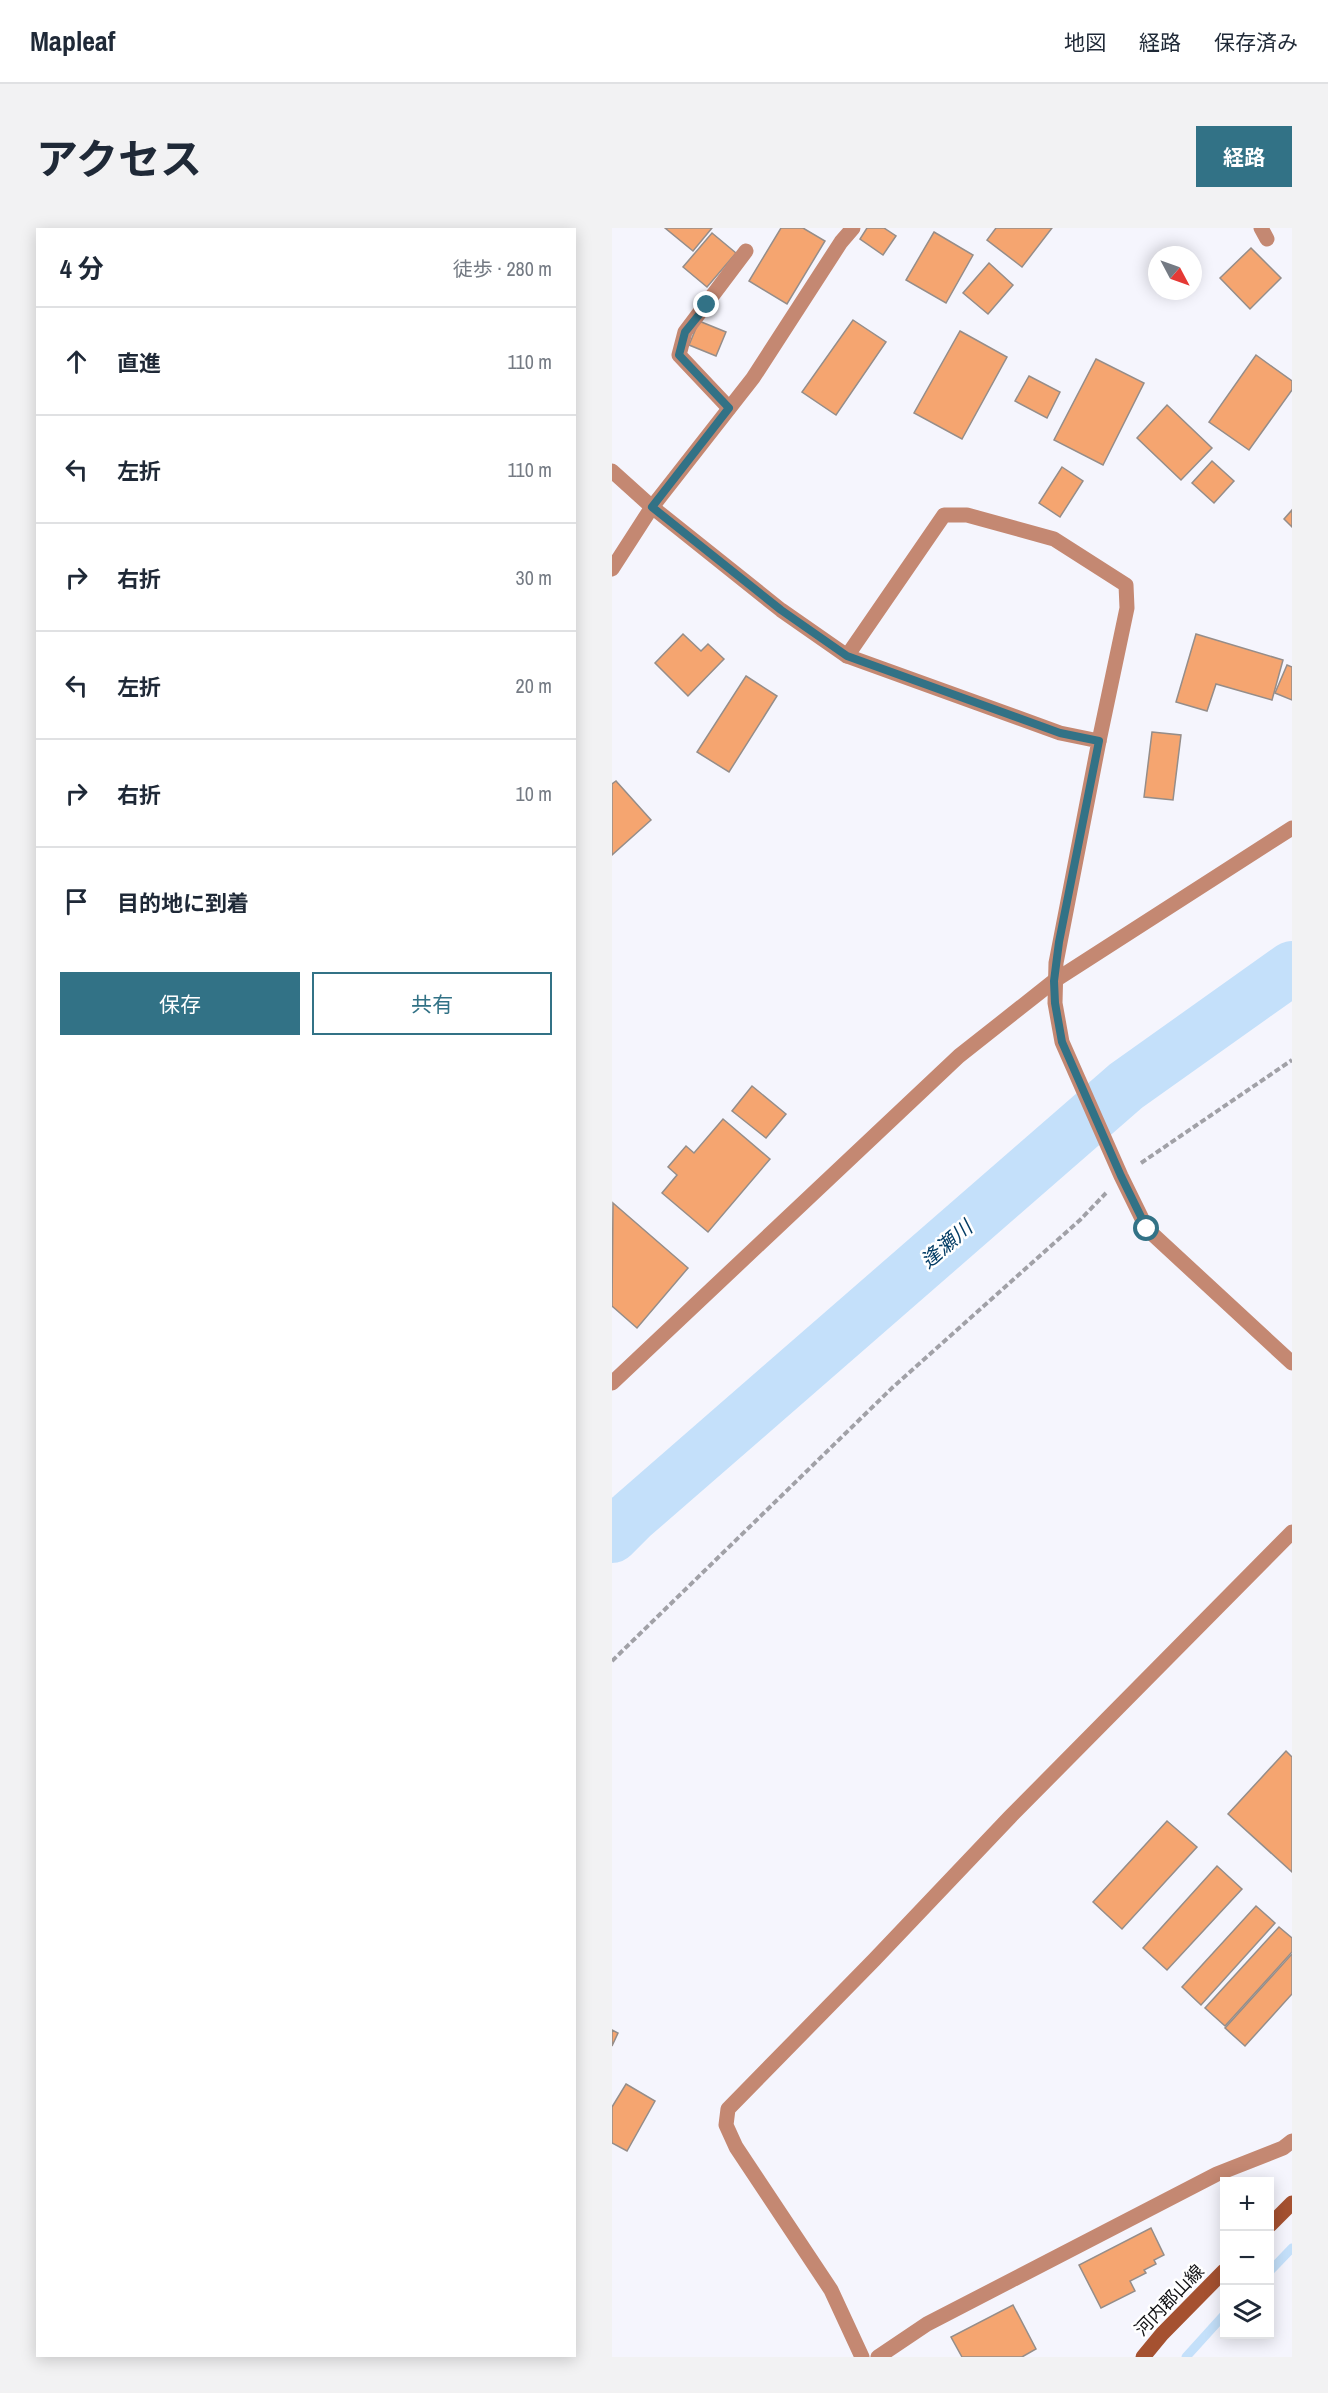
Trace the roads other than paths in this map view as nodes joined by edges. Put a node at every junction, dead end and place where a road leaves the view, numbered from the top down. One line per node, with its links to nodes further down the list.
1 (853, 228): 3 (street)
2 (746, 250): 3 (street)
3 (729, 408): 5 (street)
4 (612, 471): 5 (street)
5 (652, 507): 6 (street); 7 (street)
6 (612, 568)
7 (847, 656): 8 (street); 8 (street)
8 (1099, 741): 10 (street)
9 (1292, 828): 10 (street)
10 (1054, 981): 11 (street); 12 (street)
11 (1292, 1363)
12 (612, 1383)
13 (1292, 1532): 18 (street)
14 (1292, 2141): 19 (street)
15 (1292, 2203): 16 (main road)
16 (1274, 2220)
17 (1220, 2275): 20 (main road, 河内郡山線)
18 (862, 2357)
19 (878, 2357)
20 (1143, 2357)

